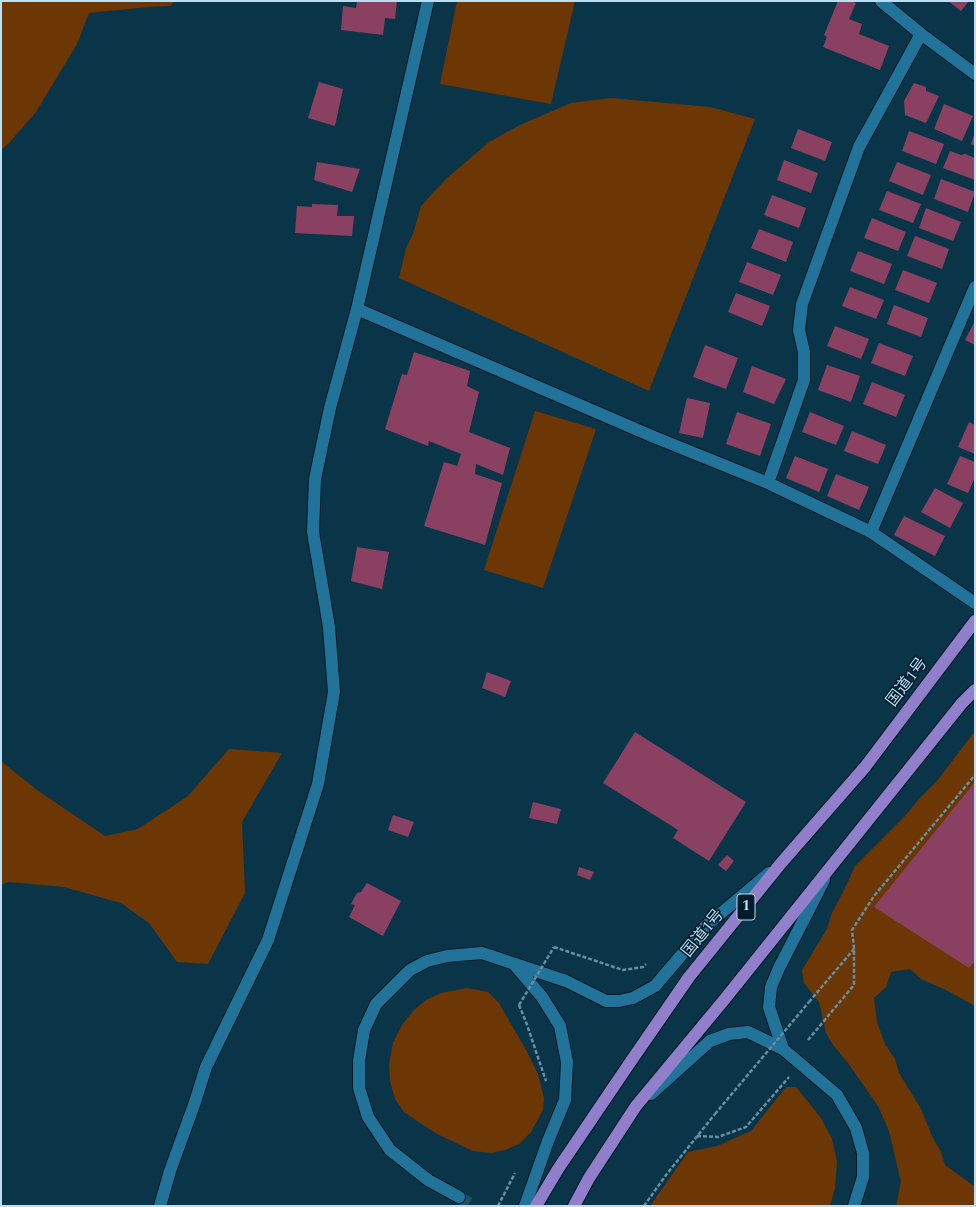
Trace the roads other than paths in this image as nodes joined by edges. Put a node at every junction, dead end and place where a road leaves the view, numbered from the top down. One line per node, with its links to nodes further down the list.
1 (428, 1): 6 (street)
2 (881, 1): 3 (street)
3 (921, 34): 4 (street); 7 (street)
4 (975, 74)
5 (975, 287): 8 (street)
6 (357, 309): 7 (street); 18 (street)
7 (768, 484): 8 (street)
8 (871, 532): 9 (street)
9 (975, 603)
10 (975, 621): 12 (highway, 国道1号 / 1)
11 (975, 690): 13 (highway)
12 (782, 862): 14 (street); 20 (highway, 国道1号 / 1)
13 (830, 868): 15 (street); 16 (highway)
14 (513, 964): 17 (street); 19 (street)
15 (783, 1049): 16 (street); 22 (street)
16 (636, 1106): 21 (highway)
17 (459, 1197)
18 (160, 1206)
19 (524, 1206)
20 (536, 1206)
21 (574, 1206)
22 (854, 1206)

